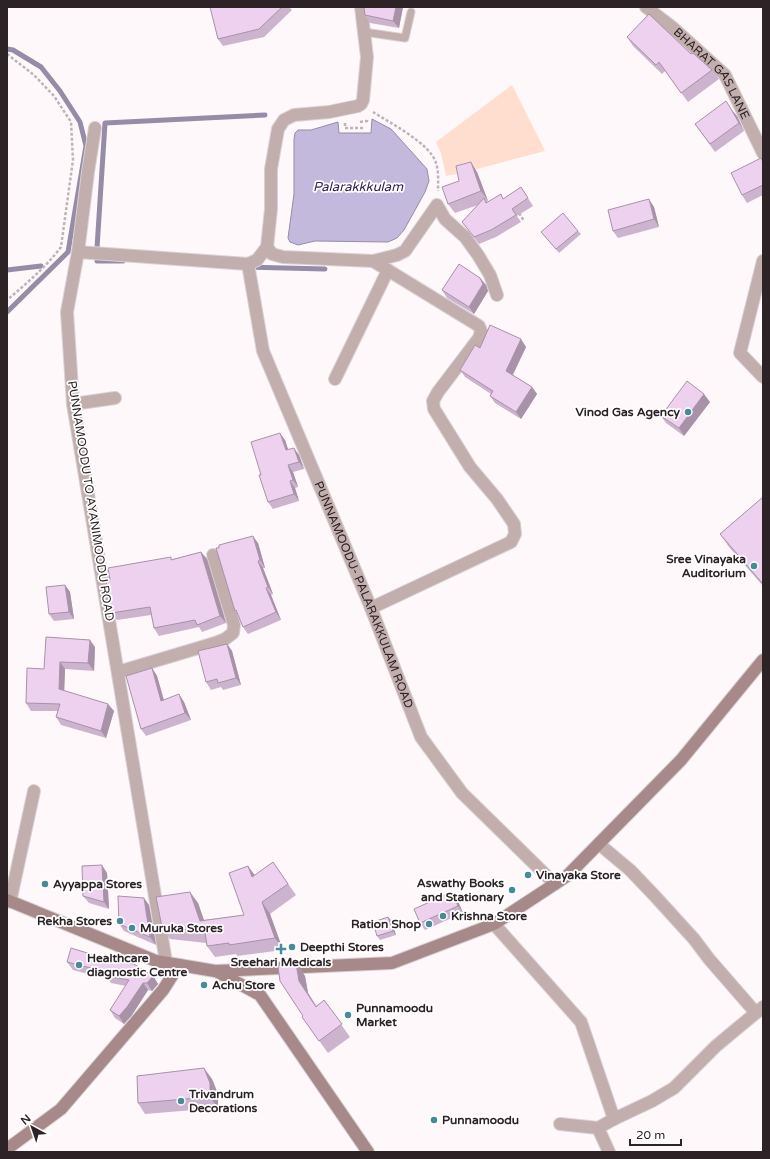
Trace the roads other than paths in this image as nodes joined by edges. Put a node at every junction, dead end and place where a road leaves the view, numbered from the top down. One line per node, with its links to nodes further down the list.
1 (361, 7): 4 (street)
2 (646, 7): 6 (street, BHARAT GAS LANE)
3 (411, 12): 4 (lane)
4 (364, 32): 9 (street)
5 (95, 128): 10 (street, PUNNAMOODU TO AYANIMOODU ROAD)
6 (763, 153)
7 (429, 217): 8 (street); 8 (street); 11 (street)
8 (445, 219): 15 (street)
9 (267, 247): 11 (street); 13 (street)
10 (78, 252): 13 (street); 19 (street, PUNNAMOODU TO AYANIMOODU ROAD)
11 (373, 261): 14 (street)
12 (763, 261): 16 (street)
13 (248, 265): 21 (street, PUNNAMOODU- PALARAKKULAM ROAD)
14 (388, 270): 17 (street); 21 (street)
15 (497, 295)
16 (763, 377)
17 (334, 379)
18 (115, 398): 19 (street)
19 (74, 404): 23 (street, PUNNAMOODU TO AYANIMOODU ROAD)
20 (213, 555): 23 (street)
21 (371, 608): 26 (street, PUNNAMOODU- PALARAKKULAM ROAD)
22 (763, 660): 25 (main road)
23 (118, 672): 29 (street, PUNNAMOODU TO AYANIMOODU ROAD)
24 (34, 790): 27 (street)
25 (598, 844): 26 (main road); 32 (street)
26 (555, 884): 28 (main road)
27 (9, 901): 29 (main road)
28 (494, 924): 31 (main road); 33 (street)
29 (166, 962): 30 (main road)
30 (179, 965): 31 (main road); 36 (main road)
31 (215, 971): 37 (main road)
32 (759, 1010): 33 (street)
33 (614, 1119): 35 (street)
34 (560, 1124): 35 (street)
35 (598, 1128): 38 (street)
36 (7, 1149)
37 (368, 1152)
38 (609, 1152)

